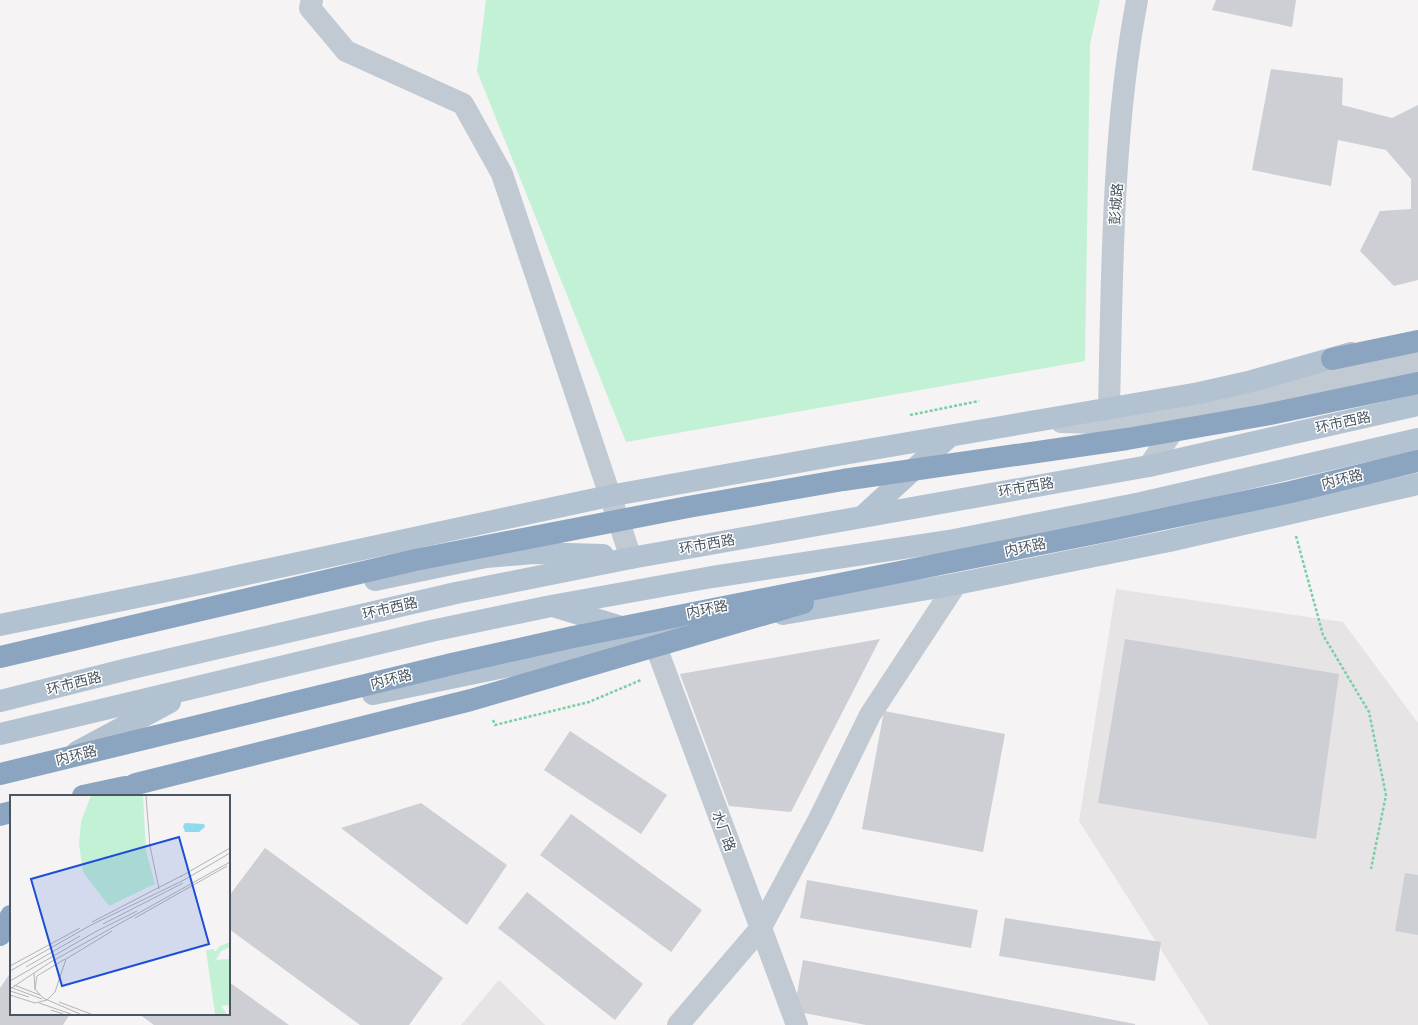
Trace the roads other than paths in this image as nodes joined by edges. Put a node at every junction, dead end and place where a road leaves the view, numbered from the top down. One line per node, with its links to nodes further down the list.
1 (312, 0): 18 (street)
2 (1137, 0): 10 (street, 彭城路)
3 (1418, 330): 5 (main road)
4 (1418, 341): 5 (highway)
5 (1332, 359): 8 (main road)
6 (1418, 362): 11 (street)
7 (1418, 383): 22 (highway)
8 (1199, 393): 10 (main road); 11 (street)
9 (1418, 405): 16 (main road, 环市西路)
10 (1109, 409): 12 (main road)
11 (1185, 413): 12 (street); 16 (street)
12 (1042, 421): 13 (main road)
13 (950, 436): 18 (main road); 19 (main road)
14 (1418, 439): 20 (main road)
15 (1418, 461): 23 (highway, 内环路)
16 (1149, 466): 19 (main road, 环市西路)
17 (1418, 484): 24 (main road)
18 (609, 496): 21 (street); 25 (main road)
19 (862, 517): 21 (main road, 环市西路)
20 (949, 541): 24 (main road); 26 (main road)
21 (631, 558): 27 (main road); 34 (main road, 环市西路)
22 (414, 560): 30 (highway); 31 (highway)
23 (927, 567): 37 (highway, 内环路); 39 (highway)
24 (956, 584): 29 (main road); 45 (street)
25 (196, 585): 27 (main road); 28 (main road)
26 (551, 606): 29 (main road); 33 (main road)
27 (200, 618): 32 (main road)
28 (0, 625)
29 (652, 636): 36 (main road); 45 (street, 水厂路)
30 (0, 649)
31 (0, 657)
32 (0, 668)
33 (198, 688): 35 (main road); 36 (main road)
34 (0, 701)
35 (0, 734)
36 (50, 769): 38 (main road)
37 (0, 774)
38 (0, 782)
39 (136, 784): 40 (highway); 41 (highway)
40 (87, 795)
41 (113, 795)
42 (10, 812): 43 (highway)
43 (0, 815)
44 (10, 918): 46 (highway)
45 (760, 929): 47 (street); 48 (street, 水厂路)
46 (0, 935)
47 (678, 1025)
48 (797, 1025)

